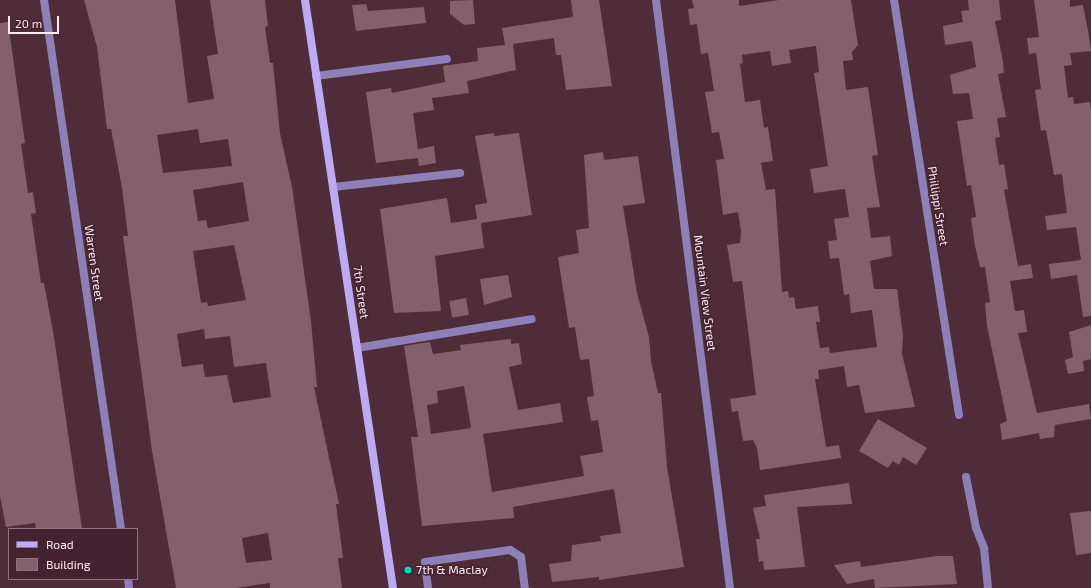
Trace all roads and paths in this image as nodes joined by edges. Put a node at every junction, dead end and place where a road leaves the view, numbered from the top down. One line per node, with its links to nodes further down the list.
1 (44, 0): 13 (street, Warren Street)
2 (305, 0): 6 (street, 7th Street)
3 (656, 0): 17 (street, Mountain View Street)
4 (894, 0): 11 (street, Phillippi Street)
5 (447, 60): 6 (street)
6 (316, 76): 8 (street, 7th Street)
7 (460, 173): 8 (street)
8 (333, 187): 10 (street, 7th Street)
9 (532, 319): 10 (street)
10 (357, 348): 14 (street, 7th Street)
11 (959, 415)
12 (966, 477): 18 (street)
13 (121, 528)
14 (393, 588)
15 (428, 588): 16 (street)
16 (525, 588)
17 (730, 588)
18 (988, 588)

